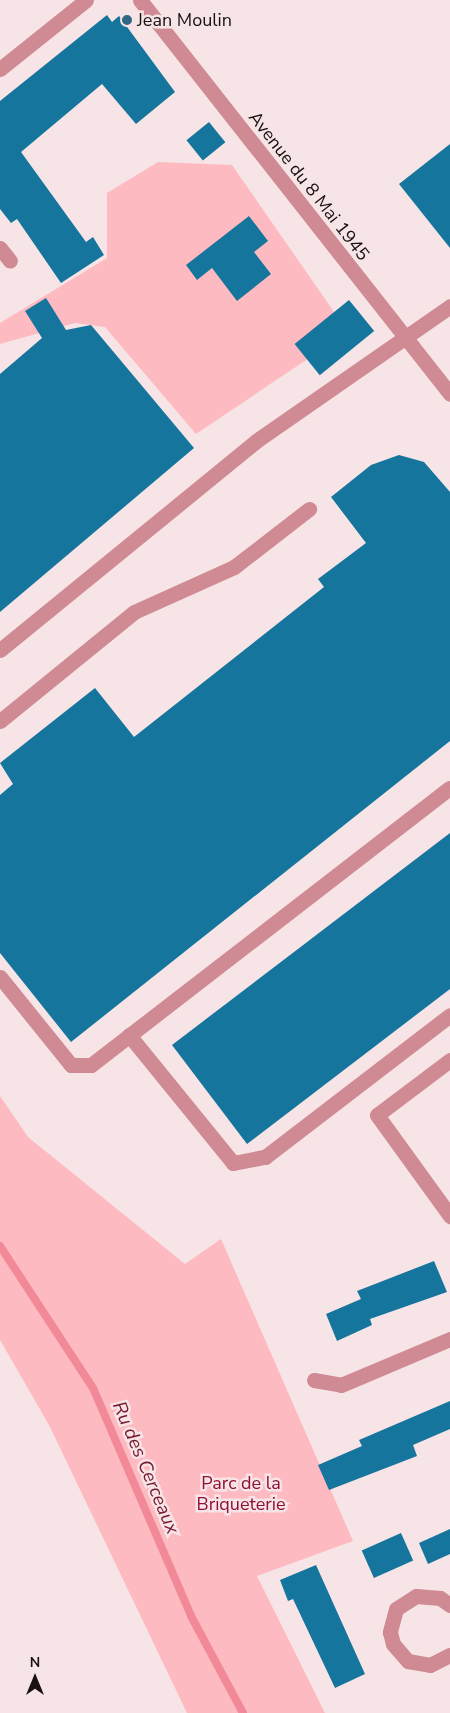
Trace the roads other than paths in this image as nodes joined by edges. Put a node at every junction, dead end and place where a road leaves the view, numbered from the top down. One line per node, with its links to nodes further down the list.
1 (86, 0): 3 (street)
2 (140, 0): 7 (street, Avenue du 8 Mai 1945)
3 (0, 69)
4 (0, 248): 5 (street)
5 (10, 261)
6 (450, 306): 7 (street)
7 (404, 337): 8 (street, Avenue du 8 Mai 1945); 10 (street)
8 (450, 394)
9 (309, 508): 11 (street)
10 (0, 650)
11 (0, 721)
12 (450, 788): 15 (street)
13 (0, 977): 15 (street)
14 (450, 1015): 15 (street)
15 (129, 1035)
16 (450, 1060): 17 (street)
17 (450, 1216)
18 (450, 1339): 19 (street)
19 (314, 1380)
20 (450, 1605): 21 (street)
21 (450, 1655)

